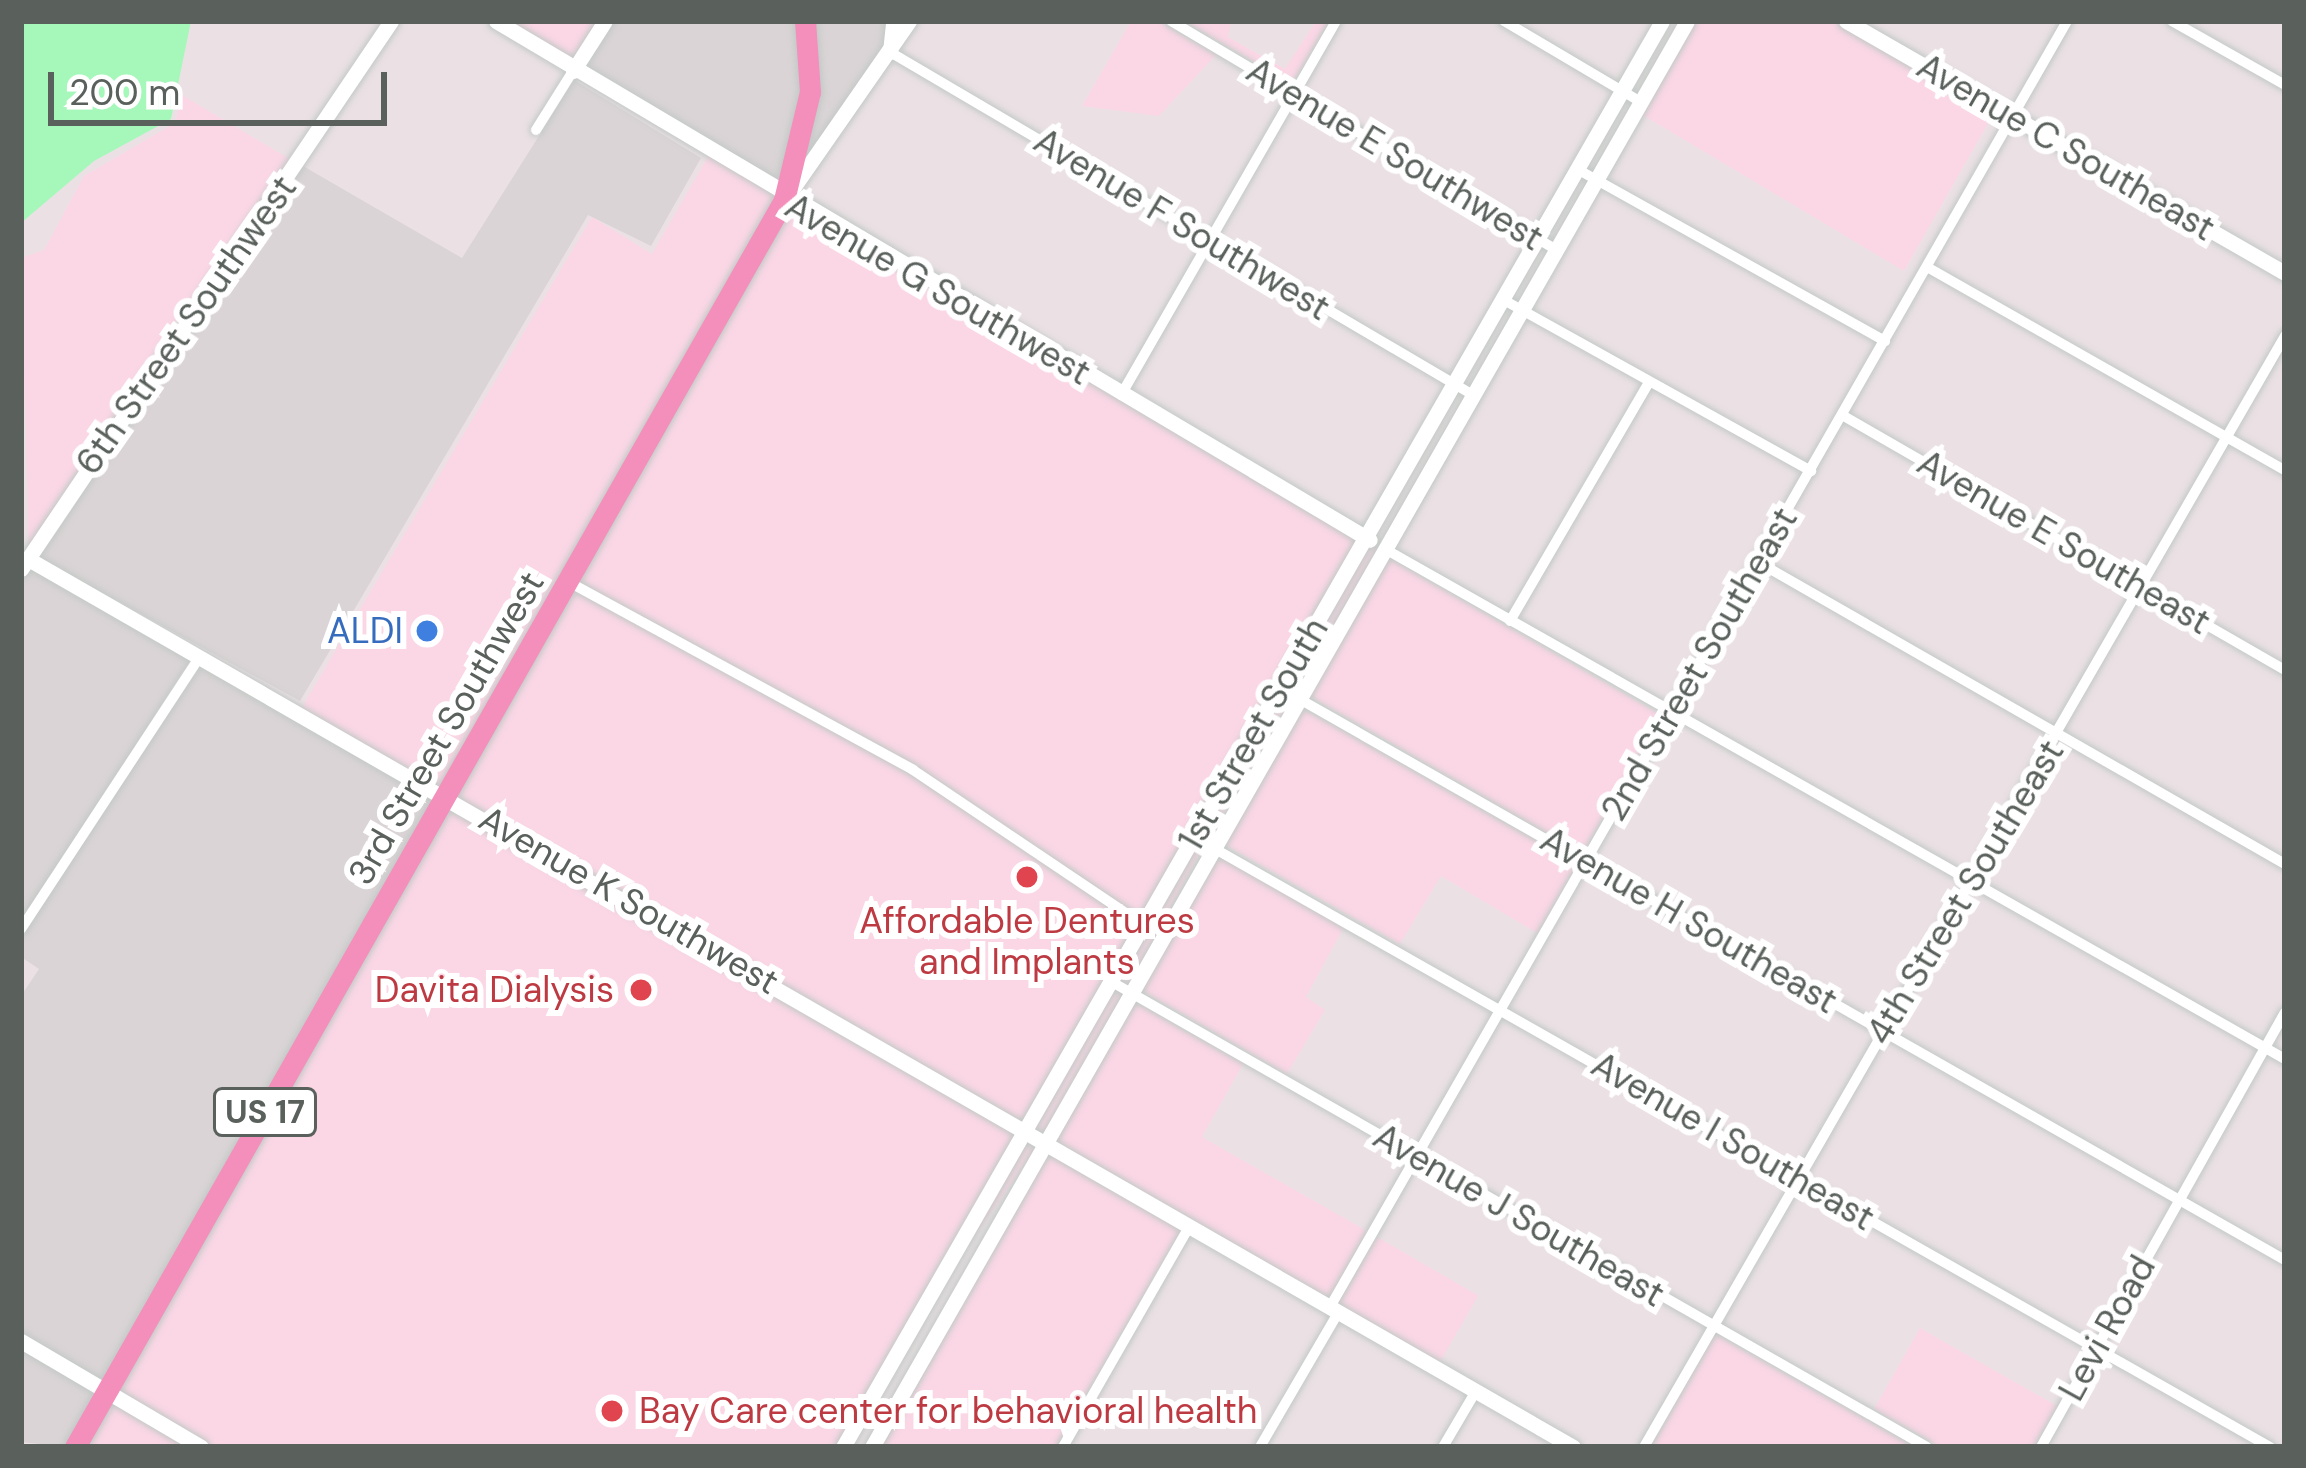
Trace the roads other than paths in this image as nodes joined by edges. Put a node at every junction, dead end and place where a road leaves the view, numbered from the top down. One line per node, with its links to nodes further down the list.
1 (391, 21): 45 (street, 6th Street Southwest)
2 (496, 21): 16 (street, Avenue G Southwest)
3 (605, 21): 16 (street)
4 (805, 21): 25 (highway, US 17)
5 (893, 21): 15 (street)
6 (909, 21): 15 (street, 3rd Street Southwest)
7 (1171, 21): 19 (street, Avenue E Southwest)
8 (1336, 21): 19 (street)
9 (1504, 21): 18 (street)
10 (1662, 21): 18 (street, 1st Street South)
11 (1687, 21): 20 (street, 1st Street South)
12 (1846, 21): 21 (street, Avenue C Southeast)
13 (2067, 21): 21 (street, 2nd Street Southeast)
14 (2172, 21): 17 (street)
15 (890, 52): 25 (street, 3rd Street Southwest); 27 (street, Avenue F Southwest)
16 (573, 71): 22 (street); 25 (street, Avenue G Southwest)
17 (2285, 85)
18 (1621, 90): 20 (street); 23 (street, 1st Street South)
19 (1294, 93): 26 (street, Avenue E Southwest); 27 (street)
20 (1641, 102): 24 (street, 1st Street South)
21 (2013, 116): 29 (street, 2nd Street Southeast); 30 (street, Avenue C Southeast)
22 (536, 130)
23 (1577, 169): 24 (street); 26 (street, 1st Street South)
24 (1597, 180): 28 (street, 1st Street South); 34 (street)
25 (784, 200): 37 (street, Avenue G Southwest); 47 (highway, 3rd Street Southwest / US 17)
26 (1537, 239): 28 (street, Avenue E Southwest); 31 (street, 1st Street South)
27 (1210, 240): 36 (street, Avenue F Southwest); 37 (street)
28 (1556, 250): 32 (street, 1st Street South)
29 (1927, 267): 34 (street, 2nd Street Southeast); 40 (street)
30 (2285, 273)
31 (1502, 299): 32 (street); 36 (street, 1st Street South)
32 (1522, 310): 35 (street); 38 (street, 1st Street South)
33 (2285, 336): 40 (street, 4th Street Southeast)
34 (1885, 341): 39 (street, 2nd Street Southeast)
35 (1648, 384): 42 (street); 49 (street)
36 (1453, 385): 38 (street, Avenue F Southwest); 43 (street, 1st Street South)
37 (1121, 395): 43 (street, Avenue G Southwest)
38 (1473, 395): 44 (street, 1st Street South)
39 (1842, 415): 42 (street, 2nd Street Southeast); 48 (street, Avenue E Southeast)
40 (2228, 437): 41 (street); 48 (street, 4th Street Southeast)
41 (2285, 470)
42 (1811, 471): 46 (street, 2nd Street Southeast)
43 (1366, 537): 44 (street, Avenue G Southwest); 52 (street, 1st Street South)
44 (1385, 549): 49 (street); 53 (street, 1st Street South)
45 (24, 561): 50 (street, Avenue K Southwest)
46 (1758, 562): 54 (street, 2nd Street Southeast); 55 (street)
47 (567, 581): 56 (highway, 3rd Street Southwest / US 17); 62 (street)
48 (2143, 587): 51 (street, Avenue E Southeast); 55 (street, 4th Street Southeast)
49 (1510, 621): 54 (street)
50 (200, 656): 56 (street, Avenue K Southwest); 63 (street)
51 (2285, 670)
52 (1280, 688): 53 (street, Avenue H Southeast); 57 (street, 1st Street South)
53 (1300, 699): 58 (street, 1st Street South); 59 (street, Avenue H Southeast)
54 (1671, 711): 59 (street, 2nd Street Southeast); 61 (street)
55 (2058, 734): 60 (street); 61 (street, 4th Street Southeast)
56 (446, 795): 71 (street, Avenue K Southwest); 83 (highway, 3rd Street Southwest / US 17)
57 (1194, 837): 58 (street, Avenue I Southeast); 62 (street, 1st Street South)
58 (1214, 846): 65 (street, 1st Street South); 66 (street, Avenue I Southeast)
59 (1585, 861): 66 (street, 2nd Street Southeast); 68 (street, Avenue H Southeast)
60 (2285, 864)
61 (1967, 881): 68 (street, 4th Street Southeast); 69 (street)
62 (1144, 925): 64 (street, 1st Street South)
63 (21, 929)
64 (1112, 982): 65 (street, Avenue J Southeast); 71 (street, 1st Street South)
65 (1131, 992): 72 (street, 1st Street South); 73 (street, Avenue J Southeast)
66 (1501, 1008): 73 (street, 2nd Street Southeast); 74 (street, Avenue I Southeast)
67 (2285, 1013): 69 (street, Levi Road)
68 (1882, 1031): 74 (street, 4th Street Southeast); 75 (street, Avenue H Southeast)
69 (2265, 1048): 70 (street); 75 (street, Levi Road)
70 (2285, 1059)
71 (1027, 1129): 72 (street, Avenue K Southwest); 86 (street, 1st Street South)
72 (1046, 1144): 76 (street, Avenue K Southwest); 87 (street, 1st Street South)
73 (1416, 1156): 78 (street, 2nd Street Southeast); 79 (street, Avenue J Southeast)
74 (1798, 1178): 79 (street, 4th Street Southeast); 81 (street, Avenue I Southeast)
75 (2177, 1205): 77 (street, Avenue H Southeast); 81 (street, Levi Road)
76 (1189, 1227): 78 (street, Avenue K Southwest); 88 (street)
77 (2285, 1260)
78 (1335, 1309): 82 (street, Avenue K Southwest); 89 (street, 2nd Street Southeast)
79 (1713, 1326): 92 (street, 4th Street Southeast); 93 (street, Avenue J Southeast)
80 (21, 1341): 83 (street)
81 (2097, 1346): 94 (street, Levi Road); 95 (street, Avenue I Southeast)
82 (1476, 1391): 90 (street); 91 (street, Avenue K Southwest)
83 (106, 1392): 84 (highway, 3rd Street Southwest / US 17); 85 (street)
84 (75, 1447)
85 (201, 1447)
86 (843, 1447)
87 (872, 1447)
88 (1063, 1447)
89 (1260, 1447)
90 (1443, 1447)
91 (1573, 1447)
92 (1644, 1447)
93 (1927, 1447)
94 (2041, 1447)
95 (2270, 1447)

